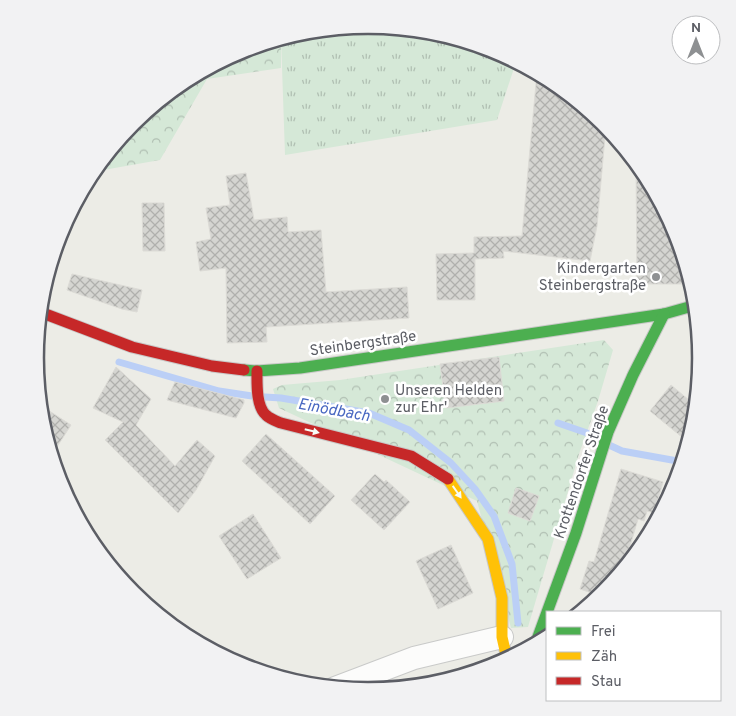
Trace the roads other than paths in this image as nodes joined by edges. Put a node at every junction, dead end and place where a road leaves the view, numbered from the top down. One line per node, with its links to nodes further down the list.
1 (688, 307): 2 (street, Steinbergstraße)
2 (664, 314): 4 (street, Steinbergstraße); 5 (street, Krottendorfer Straße)
3 (47, 315): 4 (street, Steinbergstraße)
4 (257, 371): 6 (street, one-way to 6)
5 (549, 611)
6 (502, 637): 7 (street); 8 (street)
7 (505, 652)
8 (351, 682)

